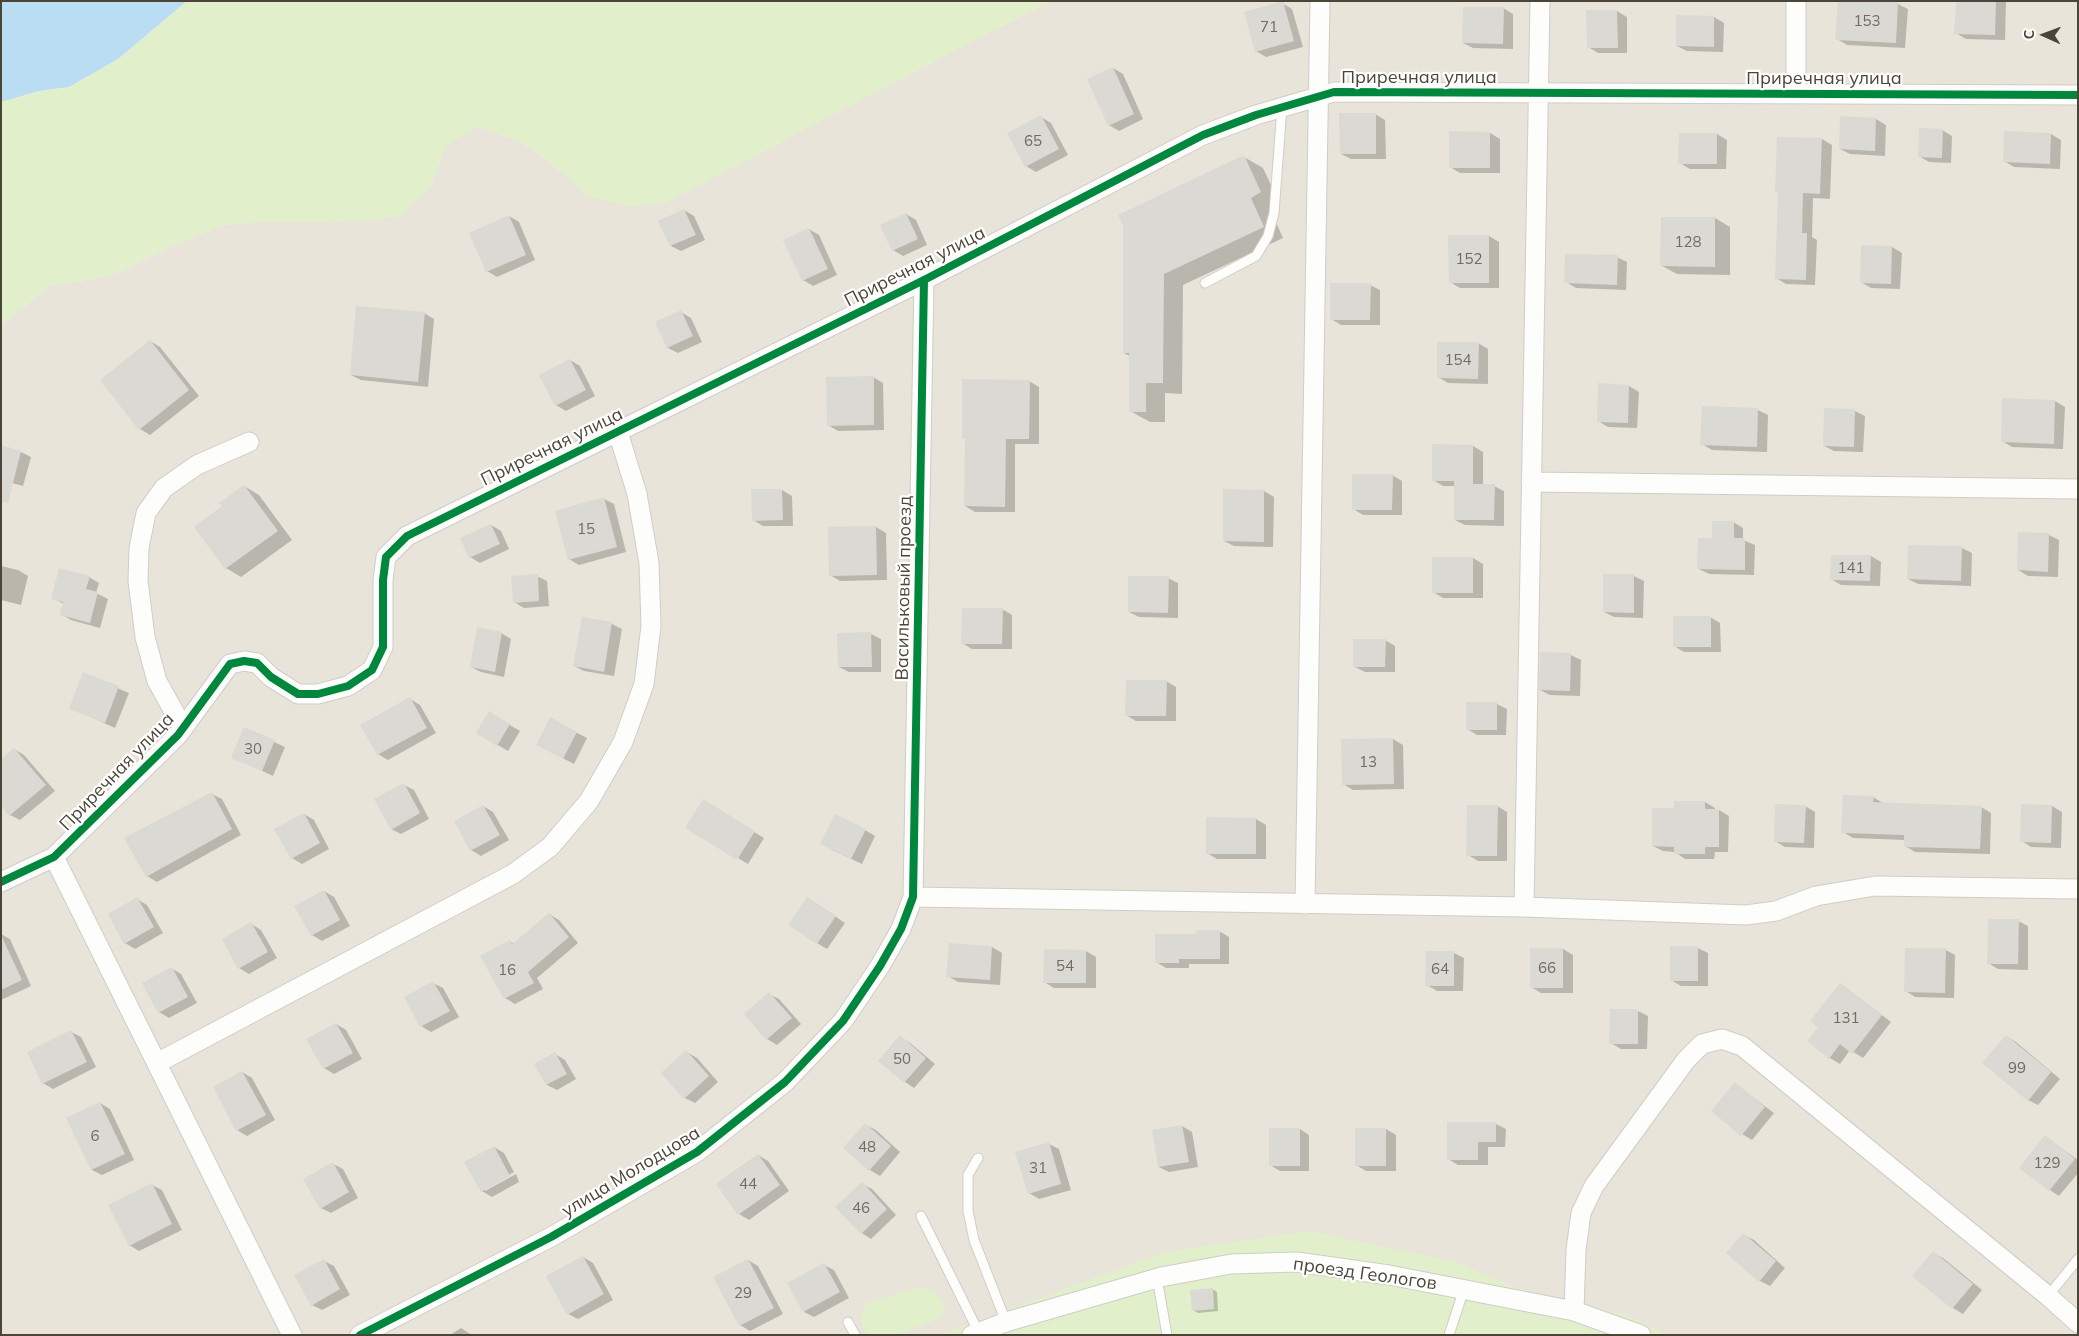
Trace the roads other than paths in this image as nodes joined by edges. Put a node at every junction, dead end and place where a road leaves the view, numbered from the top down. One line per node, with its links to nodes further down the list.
1 (1320, 1): 7 (street)
2 (1540, 1): 4 (street)
3 (1796, 1): 5 (street)
4 (1538, 93): 5 (street, Приречная улица); 7 (street, Приречная улица); 13 (street)
5 (1796, 94): 6 (street, Приречная улица)
6 (2078, 95)
7 (1319, 97): 8 (street, Приречная улица); 20 (street)
8 (1282, 107): 9 (street, Приречная улица); 10 (lane)
9 (924, 280): 11 (street, Приречная улица); 19 (street, Васильковый проезд)
10 (1205, 283)
11 (618, 432): 15 (street, Приречная улица); 22 (street)
12 (249, 442): 15 (street, Приречная улица)
13 (1531, 482): 14 (street); 21 (street)
14 (2078, 489)
15 (183, 728): 16 (street, Приречная улица)
16 (54, 857): 17 (street, Приречная улица); 22 (street)
17 (1, 882)
18 (2078, 890): 21 (street)
19 (913, 897): 20 (street); 35 (street, улица Молодцова)
20 (1305, 904): 21 (street)
21 (1524, 907)
22 (157, 1063): 34 (street)
23 (978, 1158): 31 (lane)
24 (921, 1216): 33 (lane)
25 (2078, 1259): 28 (lane)
26 (1157, 1278): 27 (street, проезд Геологов); 31 (street, проезд Геологов); 37 (lane)
27 (1464, 1289): 29 (street, проезд Геологов); 38 (lane)
28 (2048, 1296): 29 (street); 32 (street)
29 (1574, 1311): 39 (street, проезд Геологов)
30 (848, 1322): 36 (lane)
31 (1006, 1322): 33 (street, проезд Геологов)
32 (2078, 1323)
33 (977, 1334)
34 (292, 1335)
35 (360, 1335)
36 (855, 1335)
37 (1167, 1335)
38 (1448, 1335)
39 (1641, 1335)

